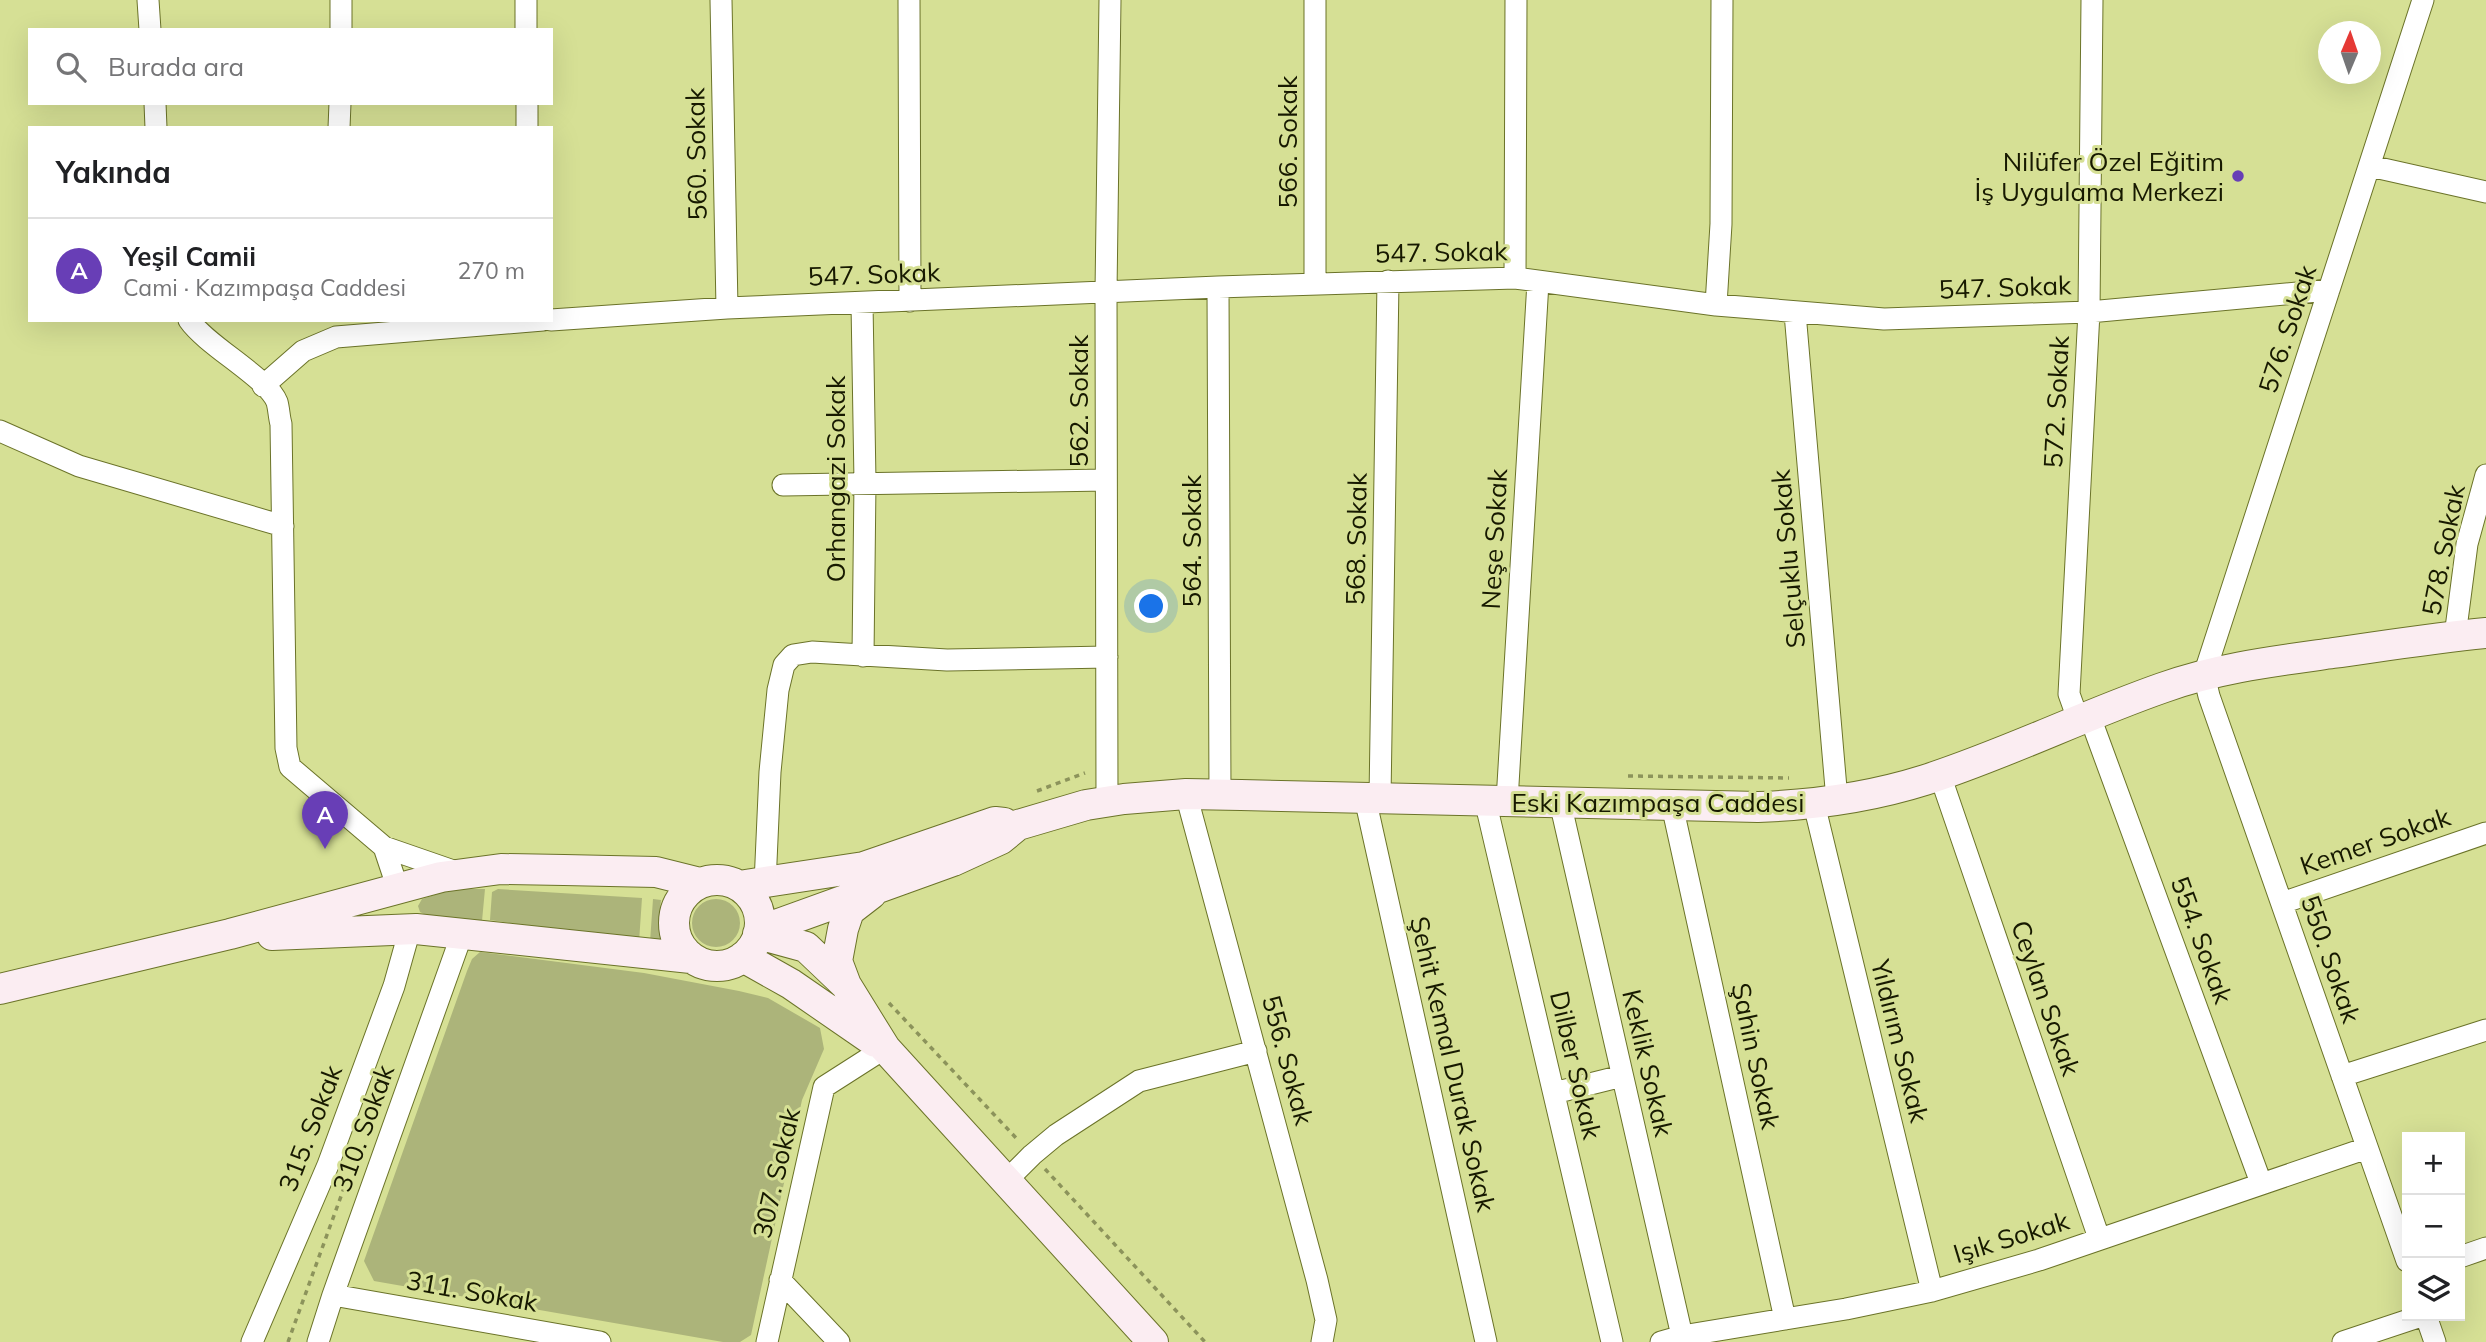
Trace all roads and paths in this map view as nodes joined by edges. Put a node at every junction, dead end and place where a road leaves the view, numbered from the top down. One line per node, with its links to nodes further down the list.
1 (148, 0): 12 (street)
2 (341, 0): 13 (street)
3 (526, 0): 14 (street)
4 (722, 0): 33 (street, 560. Sokak)
5 (909, 0): 30 (street)
6 (1111, 0): 29 (street, 562. Sokak)
7 (1315, 0): 26 (street, 566. Sokak)
8 (1516, 0): 23 (street)
9 (1722, 0): 32 (street)
10 (2092, 0): 34 (street, 572. Sokak)
11 (2423, 0): 21 (street, 576. Sokak)
12 (150, 28)
13 (341, 28)
14 (526, 28)
15 (155, 105): 18 (street)
16 (340, 105): 19 (street)
17 (527, 105): 20 (street)
18 (156, 126)
19 (339, 126)
20 (527, 126)
21 (2370, 166): 22 (street); 28 (street, 576. Sokak)
22 (2486, 191)
23 (1515, 278): 24 (street, 547. Sokak); 25 (street, 547. Sokak)
24 (1388, 281): 26 (street, 547. Sokak); 60 (street, 568. Sokak)
25 (1538, 282): 32 (street, 547. Sokak); 61 (street, Neşe Sokak)
26 (1315, 284): 27 (street, 547. Sokak)
27 (1217, 287): 29 (street, 547. Sokak); 59 (street, 564. Sokak)
28 (2329, 290): 34 (street, 547. Sokak); 51 (street, 576. Sokak)
29 (1106, 292): 30 (street, 547. Sokak); 43 (street, 562. Sokak)
30 (910, 301): 31 (street, 547. Sokak)
31 (862, 303): 33 (street, 547. Sokak); 44 (street, Orhangazi Sokak)
32 (1716, 305): 35 (street, 547. Sokak)
33 (727, 308): 36 (street, 547. Sokak)
34 (2089, 312): 35 (street, 547. Sokak); 52 (street, 572. Sokak)
35 (1795, 313): 64 (street, Selçuklu Sokak)
36 (553, 320)
37 (191, 322): 40 (street)
38 (508, 322): 39 (street)
39 (336, 329): 40 (street)
40 (263, 386): 46 (street)
41 (0, 431): 46 (street)
42 (2486, 475): 48 (street, 578. Sokak)
43 (1106, 480): 44 (street); 50 (street, 562. Sokak)
44 (865, 482): 45 (street); 49 (street, Orhangazi Sokak)
45 (783, 485)
46 (283, 526): 68 (street)
47 (2486, 634): 48 (main road, Eski Kazımpaşa Caddesi)
48 (2455, 636): 51 (main road, Eski Kazımpaşa Caddesi)
49 (863, 656): 50 (street); 71 (street)
50 (1107, 657): 53 (street, 562. Sokak)
51 (2204, 675): 52 (main road, Eski Kazımpaşa Caddesi); 74 (street, 550. Sokak)
52 (2085, 719): 54 (main road, Eski Kazımpaşa Caddesi); 90 (street, 554. Sokak)
53 (1107, 772): 57 (path); 62 (street, 562. Sokak)
54 (1940, 775): 64 (main road, Eski Kazımpaşa Caddesi); 91 (street, Ceylan Sokak)
55 (1618, 776): 56 (path)
56 (1797, 778)
57 (1034, 792)
58 (1186, 794): 59 (main road, Eski Kazımpaşa Caddesi); 62 (main road, Eski Kazımpaşa Caddesi); 84 (street, 556. Sokak)
59 (1220, 795): 60 (main road, Eski Kazımpaşa Caddesi)
60 (1373, 798): 61 (main road, Eski Kazımpaşa Caddesi); 109 (street, Şehit Kemal Durak Sokak)
61 (1496, 801): 63 (main road, Eski Kazımpaşa Caddesi); 87 (street, Dilber Sokak)
62 (1107, 802): 66 (main road, Eski Kazımpaşa Caddesi)
63 (1560, 802): 65 (main road, Eski Kazımpaşa Caddesi); 85 (street, Keklik Sokak)
64 (1826, 802): 65 (main road, Eski Kazımpaşa Caddesi); 96 (street, Yıldırım Sokak)
65 (1672, 805): 98 (street, Şahin Sokak)
66 (1018, 825): 71 (main road, Eski Kazımpaşa Caddesi); 72 (main road, Eski Kazımpaşa Caddesi)
67 (2486, 833): 74 (street, Kemer Sokak)
68 (384, 847): 69 (street); 73 (street)
69 (464, 874): 70 (main road, Eski Kazımpaşa Caddesi); 73 (main road, Eski Kazımpaşa Caddesi)
70 (700, 883): 71 (main road, Eski Kazımpaşa Caddesi); 79 (main road)
71 (765, 883): 78 (main road)
72 (879, 887): 78 (main road, Eski Kazımpaşa Caddesi); 80 (main road)
73 (398, 889): 75 (main road); 76 (main road, Eski Kazımpaşa Caddesi)
74 (2282, 903): 86 (street, 550. Sokak)
75 (410, 929): 76 (main road, Eski Kazımpaşa Caddesi); 77 (main road, Eski Kazımpaşa Caddesi); 102 (street, 315. Sokak)
76 (230, 934): 81 (main road)
77 (462, 934): 79 (main road, Eski Kazımpaşa Caddesi); 97 (street, 310. Sokak)
78 (753, 941): 79 (main road, Eski Kazımpaşa Caddesi); 80 (main road); 83 (main road)
79 (691, 958)
80 (846, 985): 83 (main road)
81 (0, 989)
82 (2486, 1030): 86 (street)
83 (885, 1048): 89 (main road); 95 (street, 307. Sokak)
84 (1256, 1051): 89 (street); 108 (street, 556. Sokak)
85 (1622, 1076): 87 (street); 101 (street, Keklik Sokak)
86 (2342, 1076): 88 (street, 550. Sokak)
87 (1554, 1093): 110 (street, Dilber Sokak)
88 (2367, 1148): 90 (street, Işık Sokak); 94 (street, 550. Sokak)
89 (1007, 1180): 107 (main road)
90 (2261, 1183): 91 (street, Işık Sokak)
91 (2099, 1238): 96 (street, Işık Sokak)
92 (2486, 1248): 93 (street)
93 (2465, 1254)
94 (2406, 1258)
95 (780, 1280): 105 (street, 307. Sokak); 106 (street)
96 (1931, 1291): 98 (street, Işık Sokak)
97 (333, 1295): 103 (street, 310. Sokak); 104 (street, 311. Sokak)
98 (1785, 1319): 101 (street, Işık Sokak)
99 (2408, 1321): 111 (street)
100 (2426, 1321): 112 (street)
101 (1671, 1339)
102 (252, 1342)
103 (318, 1342)
104 (600, 1342)
105 (767, 1342)
106 (839, 1342)
107 (1153, 1342)
108 (1322, 1342)
109 (1486, 1342)
110 (1612, 1342)
111 (2343, 1342)
112 (2435, 1342)

